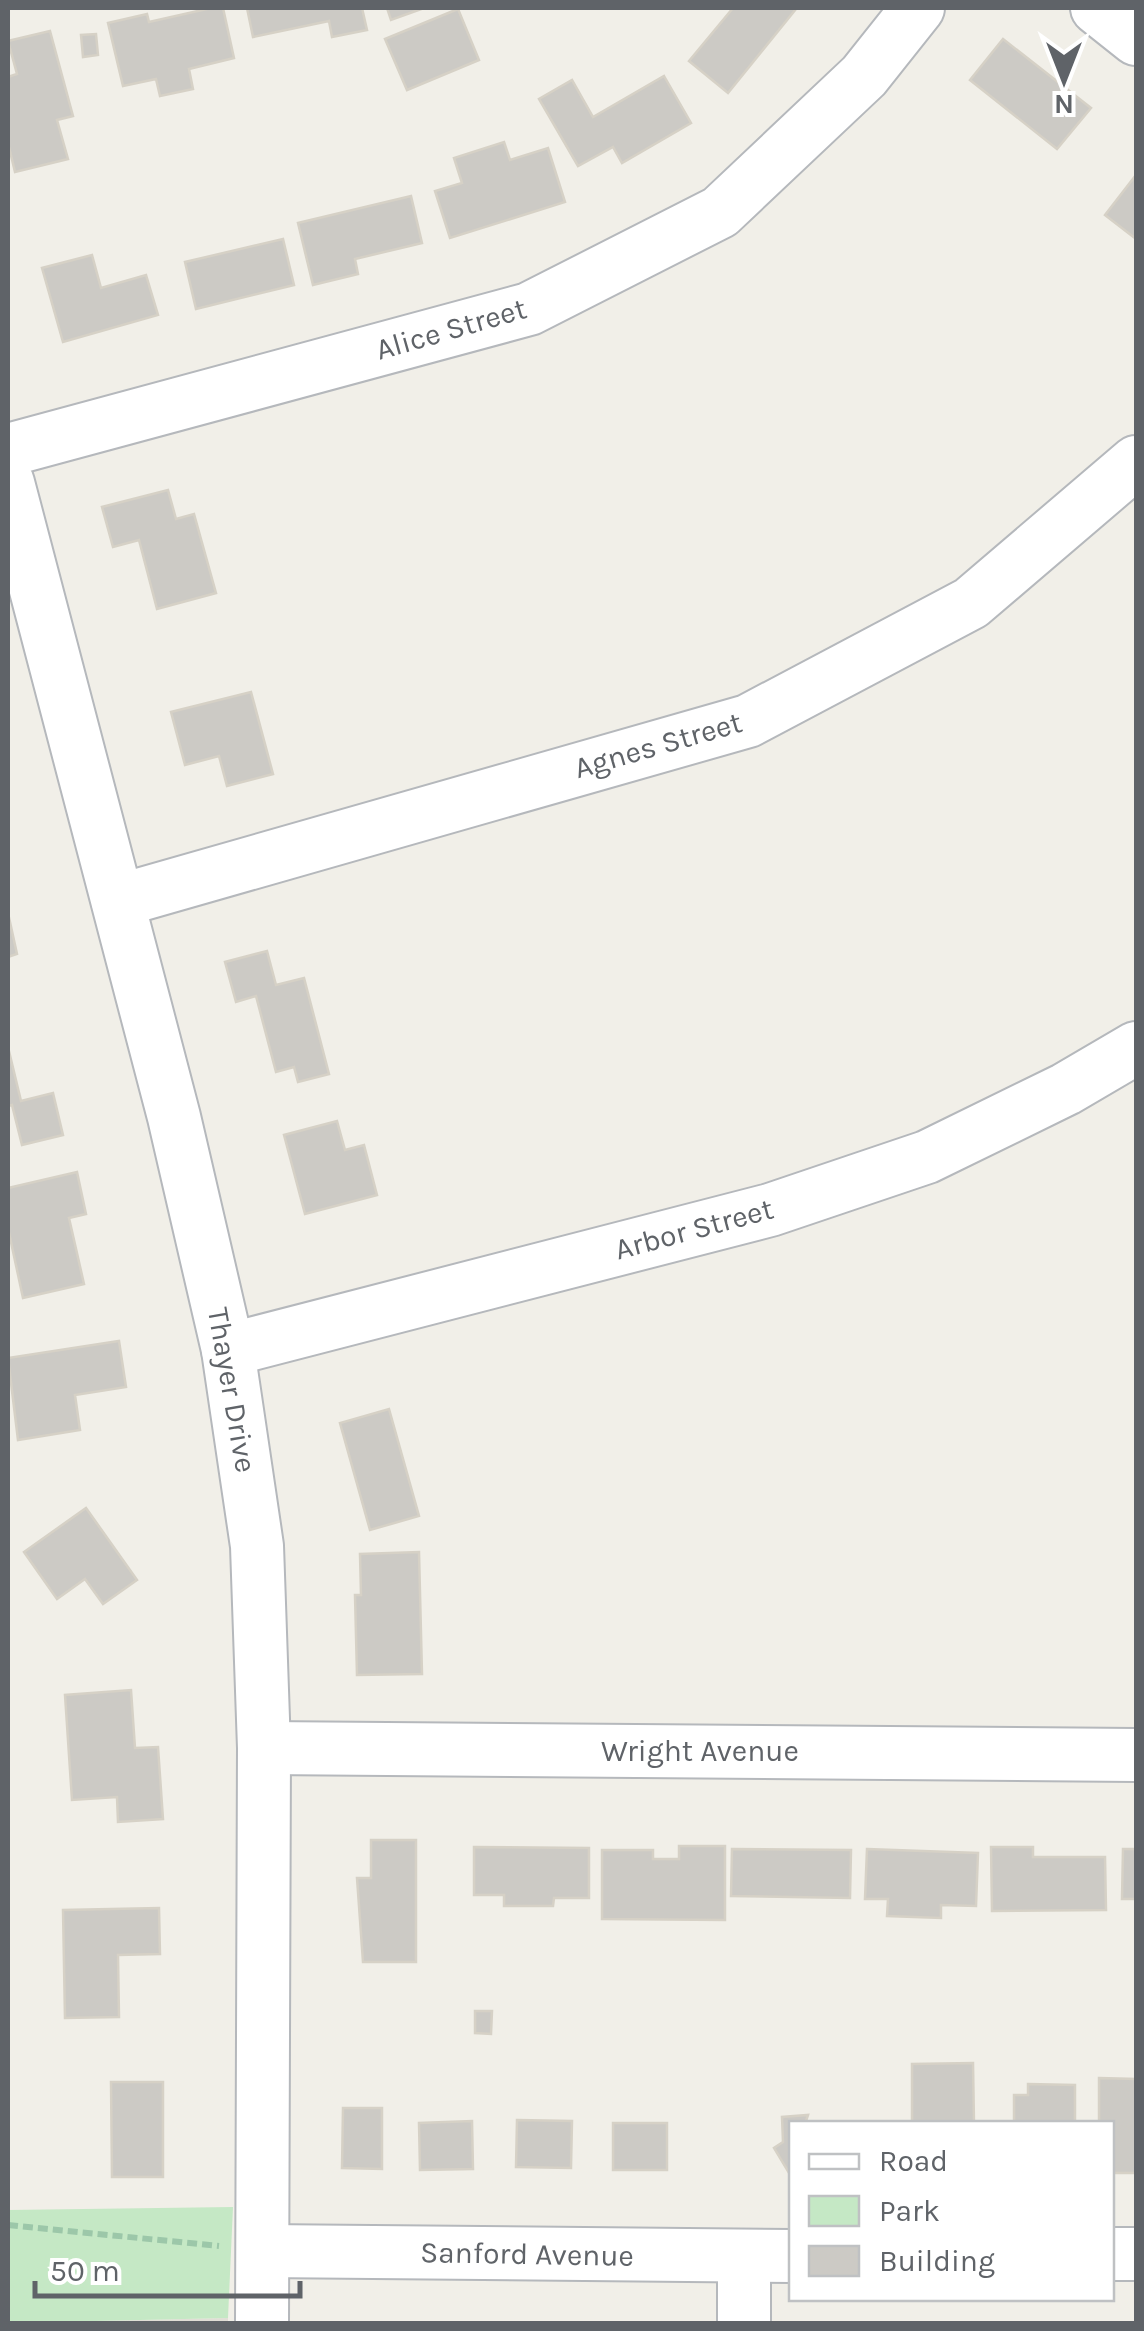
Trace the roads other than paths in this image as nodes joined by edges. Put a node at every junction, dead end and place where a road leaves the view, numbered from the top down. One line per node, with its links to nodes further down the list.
1 (918, 8): 4 (street, Alice Street)
2 (1098, 8): 3 (street)
3 (1136, 39)
4 (8, 450)
5 (1136, 462): 7 (street, Agnes Street)
6 (8, 483): 7 (street, Thayer Drive)
7 (118, 902): 9 (street, Thayer Drive)
8 (1136, 1048): 9 (street, Arbor Street)
9 (228, 1350): 10 (street, Thayer Drive)
10 (264, 1748): 11 (street, Wright Avenue); 12 (street, Thayer Drive)
11 (1136, 1754)
12 (247, 2249): 13 (street, Sanford Avenue); 14 (street, Thayer Drive)
13 (768, 2256): 15 (street)
14 (262, 2324)
15 (744, 2324)

